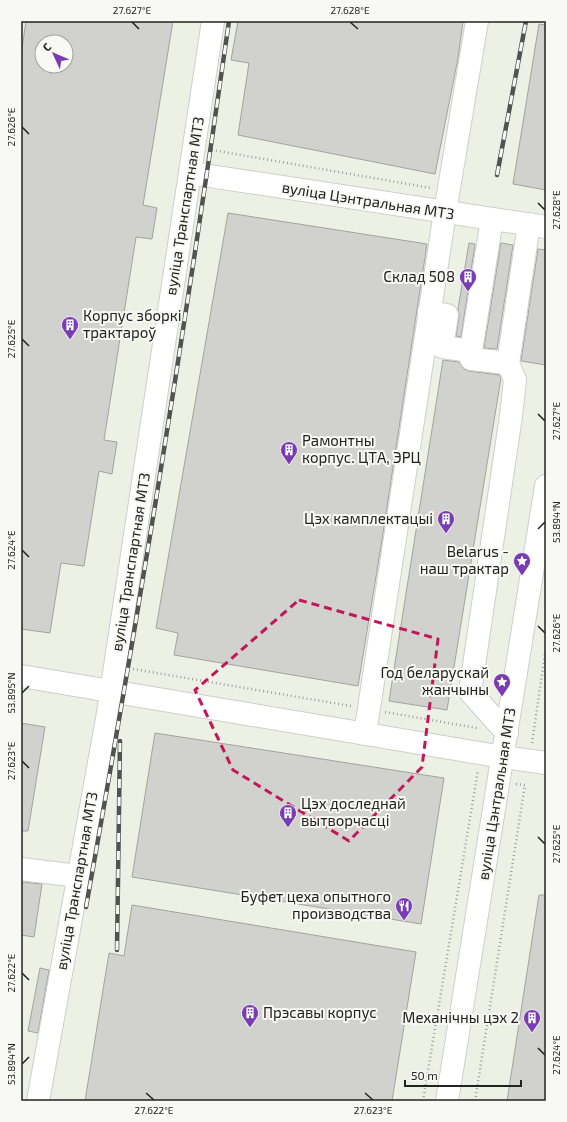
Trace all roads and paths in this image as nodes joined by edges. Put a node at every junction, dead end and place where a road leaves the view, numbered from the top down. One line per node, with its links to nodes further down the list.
1 (213, 21): 4 (lane, вуліца Транспартная МТЗ)
2 (477, 21): 5 (lane)
3 (206, 149): 5 (path)
4 (190, 173): 5 (lane, вуліца Цэнтральная МТЗ); 14 (lane, вуліца Транспартная МТЗ)
5 (447, 202): 6 (lane, вуліца Цэнтральная МТЗ); 8 (lane)
6 (492, 219): 7 (lane, вуліца Цэнтральная МТЗ); 9 (lane)
7 (538, 226): 10 (lane)
8 (429, 312): 9 (lane); 16 (lane)
9 (471, 350): 10 (lane)
10 (508, 363): 18 (lane)
11 (546, 486): 18 (lane, вуліца Цэнтральная МТЗ)
12 (546, 646): 22 (path)
13 (21, 676): 14 (lane)
14 (111, 690): 15 (lane); 27 (lane, вуліца Транспартная МТЗ)
15 (140, 696): 16 (path); 19 (lane)
16 (368, 709): 17 (path); 19 (lane)
17 (477, 728)
18 (507, 733): 21 (lane, вуліца Цэнтральная МТЗ)
19 (365, 734): 20 (lane)
20 (481, 754): 21 (lane); 23 (path)
21 (503, 757): 22 (lane); 24 (lane, вуліца Цэнтральная МТЗ)
22 (538, 762): 25 (path)
23 (477, 777): 24 (path); 29 (path)
24 (498, 781): 25 (path); 30 (lane, вуліца Цэнтральная МТЗ)
25 (525, 785): 31 (path)
26 (21, 869): 27 (lane)
27 (78, 876): 28 (lane, вуліца Транспартная МТЗ)
28 (38, 1101)
29 (423, 1101)
30 (447, 1101)
31 (476, 1101)

